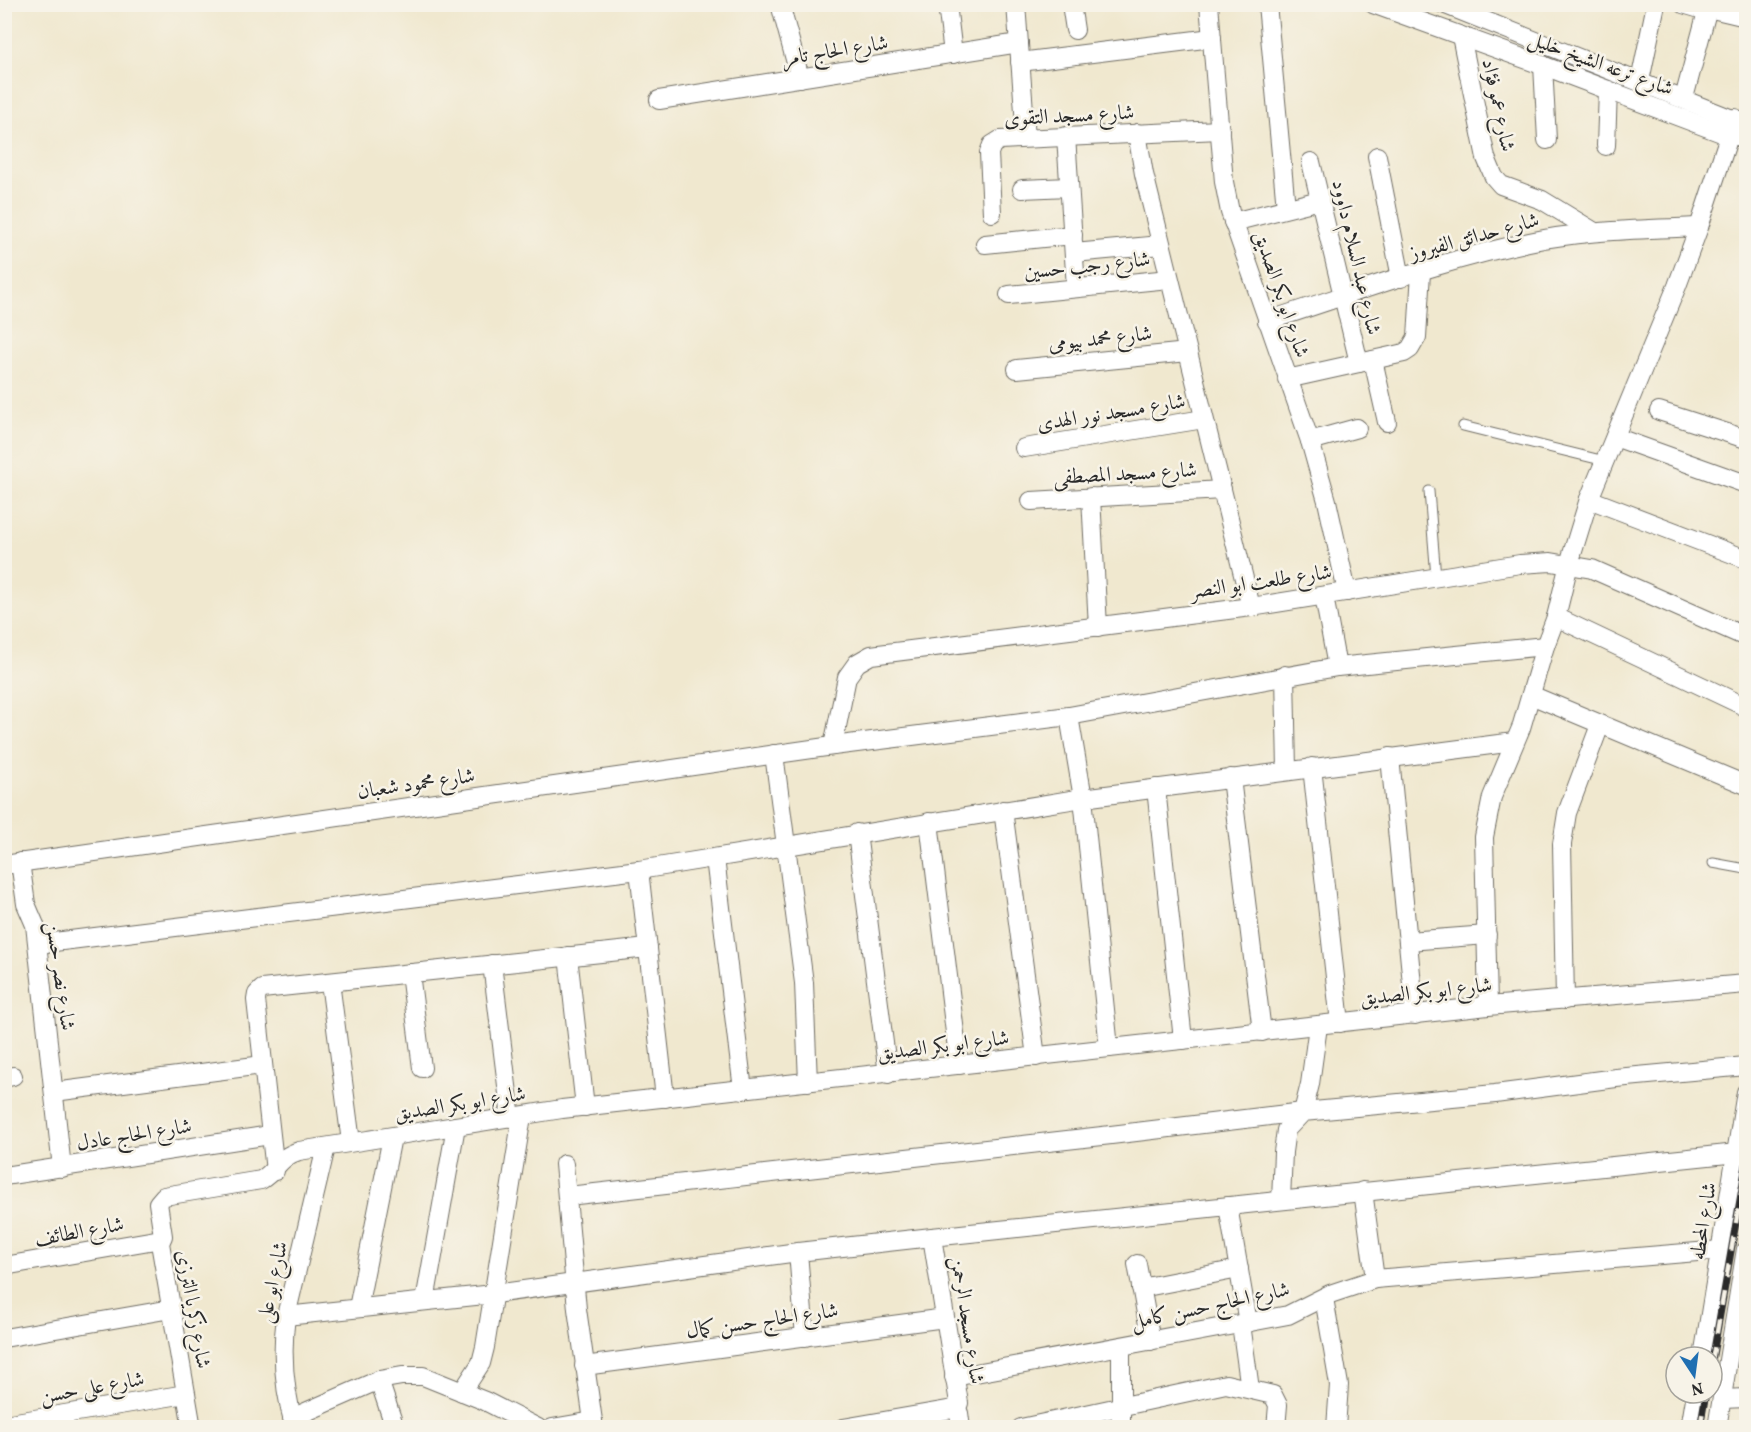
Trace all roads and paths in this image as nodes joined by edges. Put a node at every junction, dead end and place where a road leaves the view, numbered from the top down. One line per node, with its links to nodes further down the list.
1 (780, 4): 20 (street)
2 (947, 4): 17 (street)
3 (1016, 4): 16 (street)
4 (1071, 4): 13 (street)
5 (1209, 4): 15 (street, شارع ابو بكر الصديق)
6 (1267, 4): 39 (street)
7 (1373, 4): 14 (street, شارع ترعه الشيخ خليل)
8 (1443, 4): 21 (street, شارع ترعه الشيخ خليل)
9 (1656, 4): 21 (street)
10 (1683, 4): 11 (street)
11 (1708, 8): 12 (street); 23 (street)
12 (1746, 17)
13 (1075, 30)
14 (1461, 36): 19 (street, شارع ترعه الشيخ خليل); 43 (street, شارع عمو فؤاد)
15 (1212, 38): 18 (street); 26 (street, شارع ابو بكر الصديق)
16 (1019, 43): 17 (street, شارع الحاج تامر); 18 (street)
17 (952, 54): 20 (street, شارع الحاج تامر)
18 (1020, 62): 31 (street)
19 (1543, 65): 22 (street, شارع ترعه الشيخ خليل); 32 (street)
20 (800, 78): 24 (street, شارع الحاج تامر)
21 (1640, 81): 23 (street, شارع ترعه الشيخ خليل)
22 (1608, 90): 28 (street, شارع ترعه الشيخ خليل); 33 (street)
23 (1684, 98): 25 (street, شارع ترعه الشيخ خليل)
24 (659, 100)
25 (1740, 121): 28 (street)
26 (1220, 130): 27 (street, شارع مسجد التقوى); 41 (street, شارع ابو بكر الصديق)
27 (1137, 133): 29 (street, شارع مسجد التقوى); 46 (street)
28 (1728, 135): 30 (street, شارع ترعه الشيخ خليل); 42 (street)
29 (1066, 136): 31 (street, شارع مسجد التقوى); 36 (street)
30 (1746, 136)
31 (1026, 138): 40 (street, شارع مسجد التقوى)
32 (1547, 140)
33 (1606, 146)
34 (1377, 156): 48 (street)
35 (1311, 162): 38 (street, شارع عبد السلام داوود)
36 (1069, 187): 37 (street); 45 (street)
37 (1022, 189)
38 (1320, 200): 39 (street); 52 (street, شارع عبد السلام داوود)
39 (1286, 208): 41 (street)
40 (992, 213)
41 (1233, 222): 53 (street, شارع ابو بكر الصديق)
42 (1699, 227): 43 (street, شارع حدائق الفيروز); 63 (street)
43 (1593, 231): 47 (street, شارع حدائق الفيروز)
44 (985, 244): 45 (street)
45 (1073, 244): 46 (street); 50 (street)
46 (1161, 245): 49 (street)
47 (1421, 272): 48 (street, شارع حدائق الفيروز); 55 (street)
48 (1401, 278): 52 (street, شارع حدائق الفيروز)
49 (1169, 279): 50 (street, شارع رجب حسين); 54 (street)
50 (1076, 288): 51 (street, شارع رجب حسين)
51 (1009, 296)
52 (1343, 296): 53 (street, شارع حدائق الفيروز); 55 (street, شارع عبد السلام داوود)
53 (1266, 321): 57 (street, شارع ابو بكر الصديق)
54 (1188, 352): 56 (street, شارع محمد بيومى); 59 (street)
55 (1366, 361): 57 (street); 60 (street, شارع عبد السلام داوود)
56 (1017, 369)
57 (1287, 379): 65 (street, شارع ابو بكر الصديق)
58 (1659, 411): 64 (street)
59 (1204, 420): 66 (street, شارع مسجد نور الهدى); 69 (street)
60 (1387, 422)
61 (1463, 426): 67 (lane)
62 (1357, 428): 65 (street)
63 (1615, 437): 67 (street); 68 (street)
64 (1746, 440)
65 (1310, 441): 77 (street, شارع ابو بكر الصديق)
66 (1024, 448)
67 (1605, 461): 72 (street)
68 (1746, 484)
69 (1222, 490): 71 (street, شارع مسجد المصطفى); 79 (street)
70 (1429, 491): 76 (lane)
71 (1091, 497): 73 (street, شارع مسجد المصطفى); 81 (street)
72 (1589, 499): 74 (street); 75 (street)
73 (1031, 501)
74 (1746, 559)
75 (1569, 564): 76 (street, شارع طلعت ابو النصر); 80 (street); 82 (street, شارع طلعت ابو النصر)
76 (1436, 577): 77 (street, شارع طلعت ابو النصر)
77 (1347, 592): 78 (street, شارع طلعت ابو النصر)
78 (1324, 596): 79 (street, شارع طلعت ابو النصر); 84 (street)
79 (1251, 606): 81 (street, شارع طلعت ابو النصر)
80 (1556, 617): 83 (street); 87 (street)
81 (1098, 627): 91 (street, شارع طلعت ابو النصر)
82 (1746, 637)
83 (1545, 646): 84 (street, شارع محمود شعبان); 86 (street)
84 (1337, 667): 85 (street, شارع محمود شعبان)
85 (1285, 675): 88 (street, شارع محمود شعبان); 95 (street)
86 (1531, 695): 89 (street); 90 (street)
87 (1746, 707)
88 (1069, 716): 91 (street, شارع محمود شعبان); 99 (street)
89 (1600, 724): 97 (street); 118 (street)
90 (1514, 742): 93 (street); 109 (street)
91 (833, 746): 92 (street, شارع محمود شعبان)
92 (774, 754): 103 (street); 106 (street, شارع محمود شعبان)
93 (1390, 757): 94 (street); 110 (street)
94 (1312, 767): 95 (street); 121 (street)
95 (1287, 771): 96 (street)
96 (1231, 778): 98 (street); 123 (street)
97 (1746, 785)
98 (1156, 788): 99 (street); 124 (street)
99 (1083, 798): 100 (street); 125 (street)
100 (1003, 810): 101 (street); 126 (street)
101 (929, 822): 102 (street); 128 (street)
102 (857, 833): 103 (street); 131 (street)
103 (785, 844): 104 (street); 132 (street)
104 (715, 858): 108 (street); 133 (street)
105 (1713, 863): 107 (lane)
106 (12, 864): 111 (street, شارع نصر حسن)
107 (1746, 869)
108 (639, 870): 111 (street); 112 (street)
109 (1488, 935): 110 (street); 119 (street)
110 (1408, 940): 120 (street)
111 (38, 944): 134 (street, شارع نصر حسن)
112 (648, 948): 113 (street); 136 (street)
113 (568, 956): 114 (street); 137 (street)
114 (492, 964): 115 (street); 139 (street)
115 (410, 973): 116 (street); 130 (street)
116 (330, 982): 127 (street); 143 (street)
117 (1746, 984): 118 (street, شارع ابو بكر الصديق)
118 (1565, 1000): 119 (street, شارع ابو بكر الصديق)
119 (1488, 1006): 120 (street, شارع ابو بكر الصديق)
120 (1415, 1015): 121 (street, شارع ابو بكر الصديق)
121 (1340, 1023): 122 (street, شارع ابو بكر الصديق)
122 (1318, 1026): 123 (street, شارع ابو بكر الصديق); 138 (street)
123 (1262, 1032): 124 (street, شارع ابو بكر الصديق)
124 (1183, 1040): 125 (street, شارع ابو بكر الصديق)
125 (1109, 1048): 126 (street, شارع ابو بكر الصديق)
126 (1036, 1057): 128 (street, شارع ابو بكر الصديق)
127 (263, 1065): 134 (street); 141 (street)
128 (958, 1065): 131 (street, شارع ابو بكر الصديق)
129 (1746, 1066): 138 (street)
130 (422, 1068)
131 (888, 1074): 132 (street, شارع ابو بكر الصديق)
132 (808, 1082): 133 (street, شارع ابو بكر الصديق)
133 (743, 1090): 136 (street, شارع ابو بكر الصديق)
134 (54, 1092): 147 (street, شارع نصر حسن)
135 (1746, 1092): 145 (street, شارع المحطه)
136 (665, 1098): 137 (street, شارع ابو بكر الصديق)
137 (585, 1107): 139 (street, شارع ابو بكر الصديق)
138 (1303, 1112): 151 (street); 153 (street)
139 (517, 1117): 140 (street, شارع ابو بكر الصديق); 166 (street)
140 (456, 1126): 142 (street, شارع ابو بكر الصديق); 168 (street)
141 (270, 1135): 147 (street, شارع الحاج عادل); 148 (street)
142 (392, 1137): 143 (street, شارع ابو بكر الصديق); 169 (street)
143 (351, 1142): 144 (street, شارع ابو بكر الصديق)
144 (326, 1146): 148 (street, شارع ابو بكر الصديق); 171 (street, شارع ابو على)
145 (1737, 1153): 150 (street); 157 (street, شارع المحطه)
146 (564, 1164): 151 (street)
147 (62, 1168): 149 (street, شارع الحاج عادل)
148 (275, 1171): 152 (street, شارع ابو بكر الصديق)
149 (4, 1176)
150 (1364, 1191): 153 (street); 163 (street)
151 (568, 1196): 164 (street)
152 (160, 1200): 156 (street, شارع زكريا الترزى)
153 (1281, 1200): 154 (street)
154 (1228, 1206): 155 (street); 162 (street)
155 (933, 1237): 158 (street); 172 (street, شارع مسجد الرحمن)
156 (161, 1239): 161 (street, شارع الطائف); 170 (street, شارع زكريا الترزى)
157 (1721, 1250): 163 (street, شارع الحاج حسن كامل); 178 (street, شارع المحطه)
158 (798, 1252): 164 (street); 174 (street)
159 (1745, 1259): 175 (street)
160 (1137, 1264): 165 (street)
161 (4, 1266)
162 (1239, 1269): 165 (street); 173 (street)
163 (1375, 1279): 167 (street, شارع الحاج حسن كامل)
164 (575, 1283): 166 (street); 180 (street)
165 (1141, 1288): 177 (street)
166 (494, 1294): 168 (street); 184 (street)
167 (1324, 1298): 173 (street, شارع الحاج حسن كامل); 204 (street)
168 (425, 1301): 169 (street)
169 (358, 1308): 171 (street)
170 (171, 1309): 176 (street); 186 (street, شارع زكريا الترزى)
171 (286, 1316): 193 (street, شارع ابو على)
172 (945, 1318): 174 (street, شارع الحاج حسن كمال); 181 (street, شارع مسجد الرحمن)
173 (1245, 1323): 177 (street, شارع الحاج حسن كامل); 183 (street)
174 (806, 1337): 180 (street, شارع الحاج حسن كمال)
175 (1739, 1337): 185 (street)
176 (4, 1338)
177 (1151, 1341): 179 (street, شارع الحاج حسن كامل)
178 (1704, 1345)
179 (1121, 1347): 181 (street, شارع الحاج حسن كامل); 191 (street)
180 (584, 1366): 194 (street)
181 (954, 1377): 192 (street, شارع مسجد الرحمن)
182 (380, 1380): 184 (street); 193 (street); 197 (street)
183 (1250, 1389): 191 (street); 203 (street)
184 (462, 1392): 198 (street)
185 (1724, 1392)
186 (186, 1394): 195 (street, شارع على حسن); 196 (street, شارع زكريا الترزى)
187 (1746, 1398): 188 (street)
188 (1724, 1399)
189 (1694, 1405): 205 (street)
190 (1721, 1405): 206 (street)
191 (1121, 1406): 201 (street); 202 (street)
192 (959, 1419): 200 (street)
193 (293, 1423)
194 (594, 1424): 199 (street)
195 (4, 1425)
196 (192, 1428)
197 (395, 1428)
198 (538, 1428)
199 (552, 1428)
200 (843, 1428)
201 (1021, 1428)
202 (1122, 1428)
203 (1276, 1428)
204 (1336, 1428)
205 (1690, 1428)
206 (1717, 1428)

